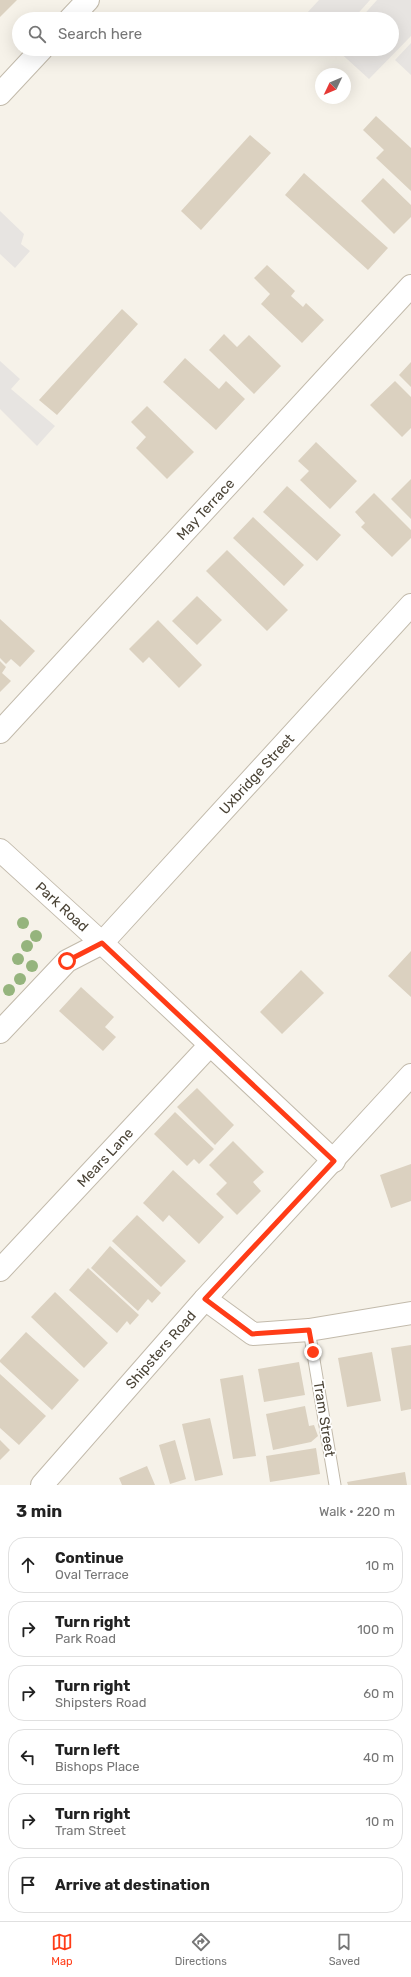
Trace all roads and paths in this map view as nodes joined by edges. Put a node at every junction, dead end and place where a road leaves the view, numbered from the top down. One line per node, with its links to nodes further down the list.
1 (88, 0): 2 (street)
2 (77, 12)
3 (35, 56): 4 (street)
4 (0, 94)
5 (411, 286): 7 (street, May Terrace)
6 (411, 605): 9 (street, Uxbridge Street)
7 (0, 732)
8 (0, 850): 9 (street, Park Road)
9 (102, 943): 10 (street); 11 (street, Park Road)
10 (0, 1032)
11 (210, 1045): 13 (street, Park Road); 14 (street, Mears Lane)
12 (411, 1075): 13 (street, Shipsters Road)
13 (334, 1161): 15 (street, Shipsters Road)
14 (0, 1270)
15 (205, 1299): 17 (street); 18 (street, Shipsters Road)
16 (411, 1313): 17 (street)
17 (309, 1330): 19 (lane, Tram Street)
18 (42, 1485)
19 (335, 1485)

